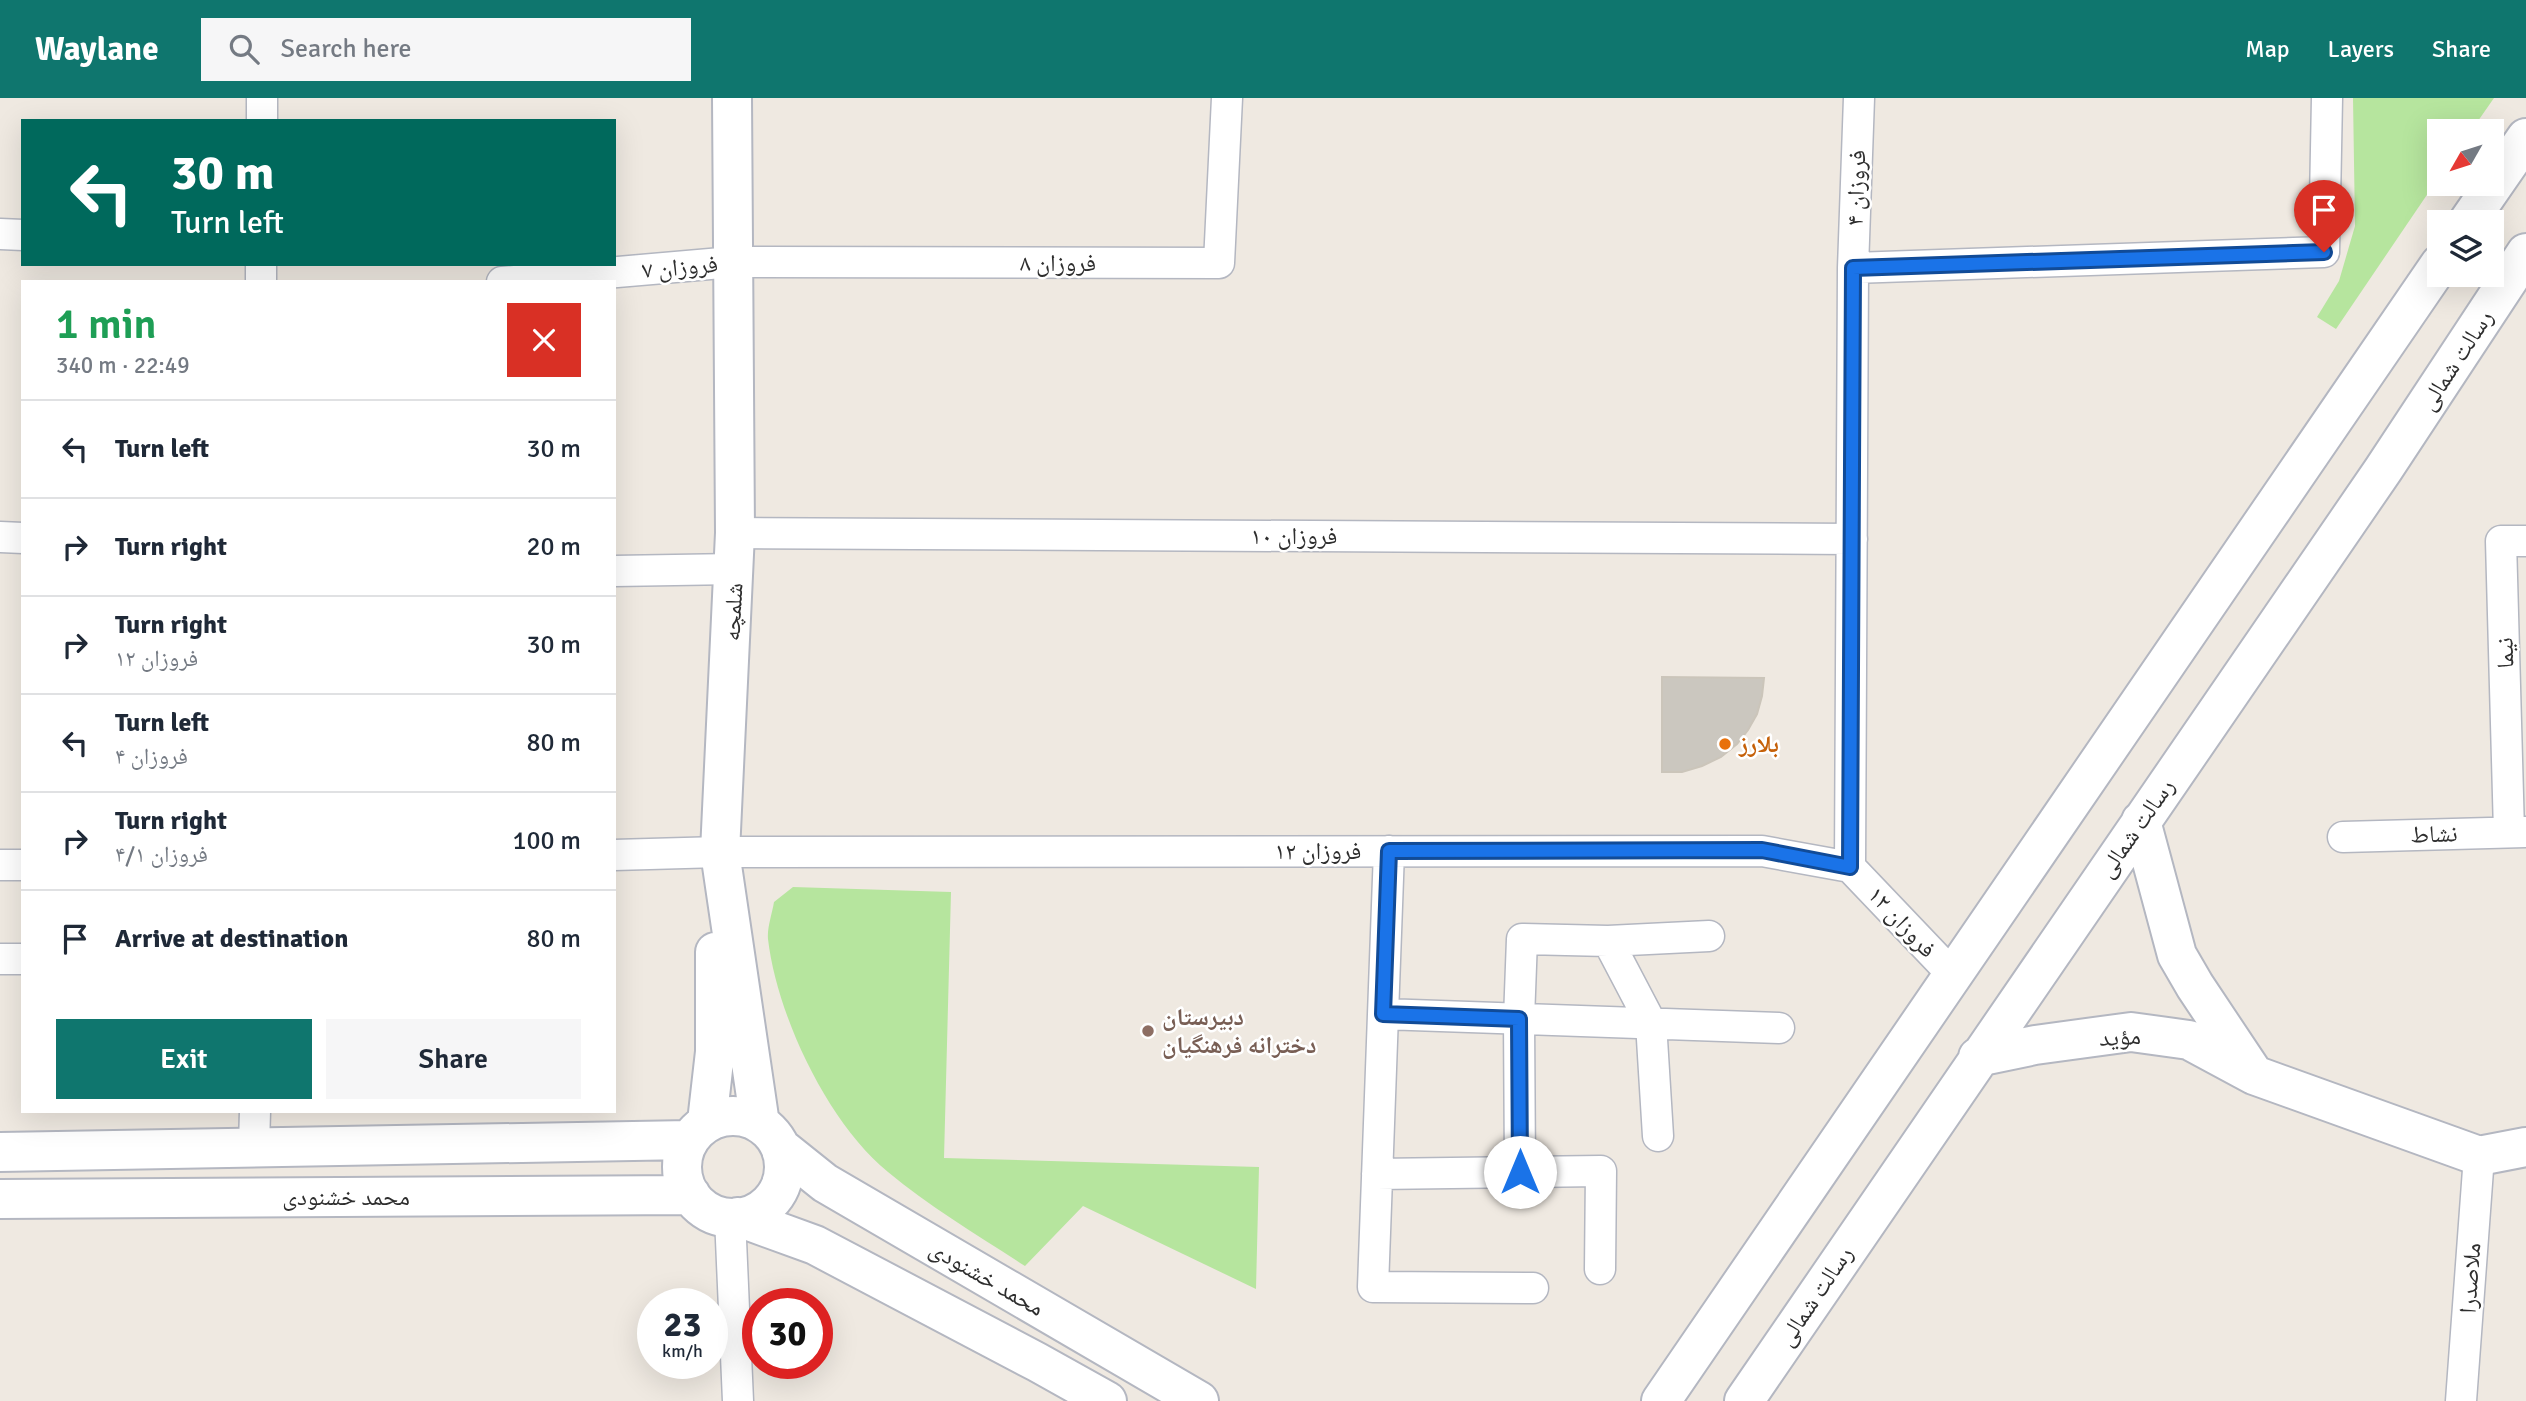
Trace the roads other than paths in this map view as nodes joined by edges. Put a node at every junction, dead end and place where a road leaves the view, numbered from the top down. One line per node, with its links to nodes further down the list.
1 (262, 98): 6 (street)
2 (732, 98): 12 (street, شلمچه)
3 (1227, 98): 12 (street, فروزان ۸)
4 (1859, 98): 13 (street, فروزان ۴)
5 (2327, 98): 13 (street)
6 (262, 119)
7 (2526, 138): 8 (street)
8 (2476, 210)
9 (0, 234): 10 (street)
10 (21, 235)
11 (2526, 253): 22 (street, رسالت شمالی)
12 (733, 262): 14 (street, فروزان ۷); 20 (street, شلمچه)
13 (1853, 268): 18 (street, فروزان ۴)
14 (525, 280)
15 (2427, 283): 35 (street)
16 (0, 537): 17 (street)
17 (21, 538)
18 (1852, 539): 20 (street, فروزان ۱۰); 30 (street, فروزان ۴)
19 (2526, 541): 23 (street, نیما)
20 (735, 551): 21 (street, فروزان ۱۰); 26 (street, شلمچه)
21 (616, 571)
22 (2141, 821): 40 (street, رسالت شمالی); 41 (street)
23 (2518, 832): 24 (street, نشاط)
24 (2343, 837)
25 (1389, 851): 26 (street, فروزان ۱۲); 30 (street, فروزان ۱۲); 36 (street)
26 (720, 852): 27 (street, فروزان ۱۲); 43 (street); 44 (street, شلمچه)
27 (616, 855)
28 (0, 865): 29 (street)
29 (21, 865)
30 (1850, 867): 35 (street, فروزان ۱۲)
31 (1709, 936): 32 (street)
32 (1608, 941): 37 (street); 38 (street)
33 (0, 959): 34 (street)
34 (21, 959)
35 (1953, 975): 59 (street)
36 (1383, 1014): 37 (street); 50 (street)
37 (1519, 1019): 38 (street); 49 (street)
38 (1651, 1023): 39 (street); 45 (street)
39 (1779, 1028)
40 (1978, 1057): 41 (street, مؤید); 60 (street, رسالت شمالی)
41 (2255, 1075): 48 (street, مؤید)
42 (255, 1129): 43 (street); 47 (street)
43 (698, 1131): 44 (street); 51 (street)
44 (770, 1135): 53 (street); 58 (street, محمد خشنودی)
45 (1658, 1136)
46 (2526, 1147): 48 (street)
47 (0, 1152)
48 (2479, 1156): 61 (street, ملاصدرا)
49 (1520, 1172): 50 (street); 54 (street)
50 (1377, 1174): 55 (street)
51 (691, 1195): 52 (street, محمد خشنودی); 53 (street)
52 (0, 1199)
53 (734, 1217): 56 (street); 57 (street, محمد خشنودی)
54 (1600, 1269)
55 (1533, 1288)
56 (738, 1401)
57 (1107, 1401)
58 (1199, 1401)
59 (1661, 1401)
60 (1744, 1401)
61 (2461, 1401)

